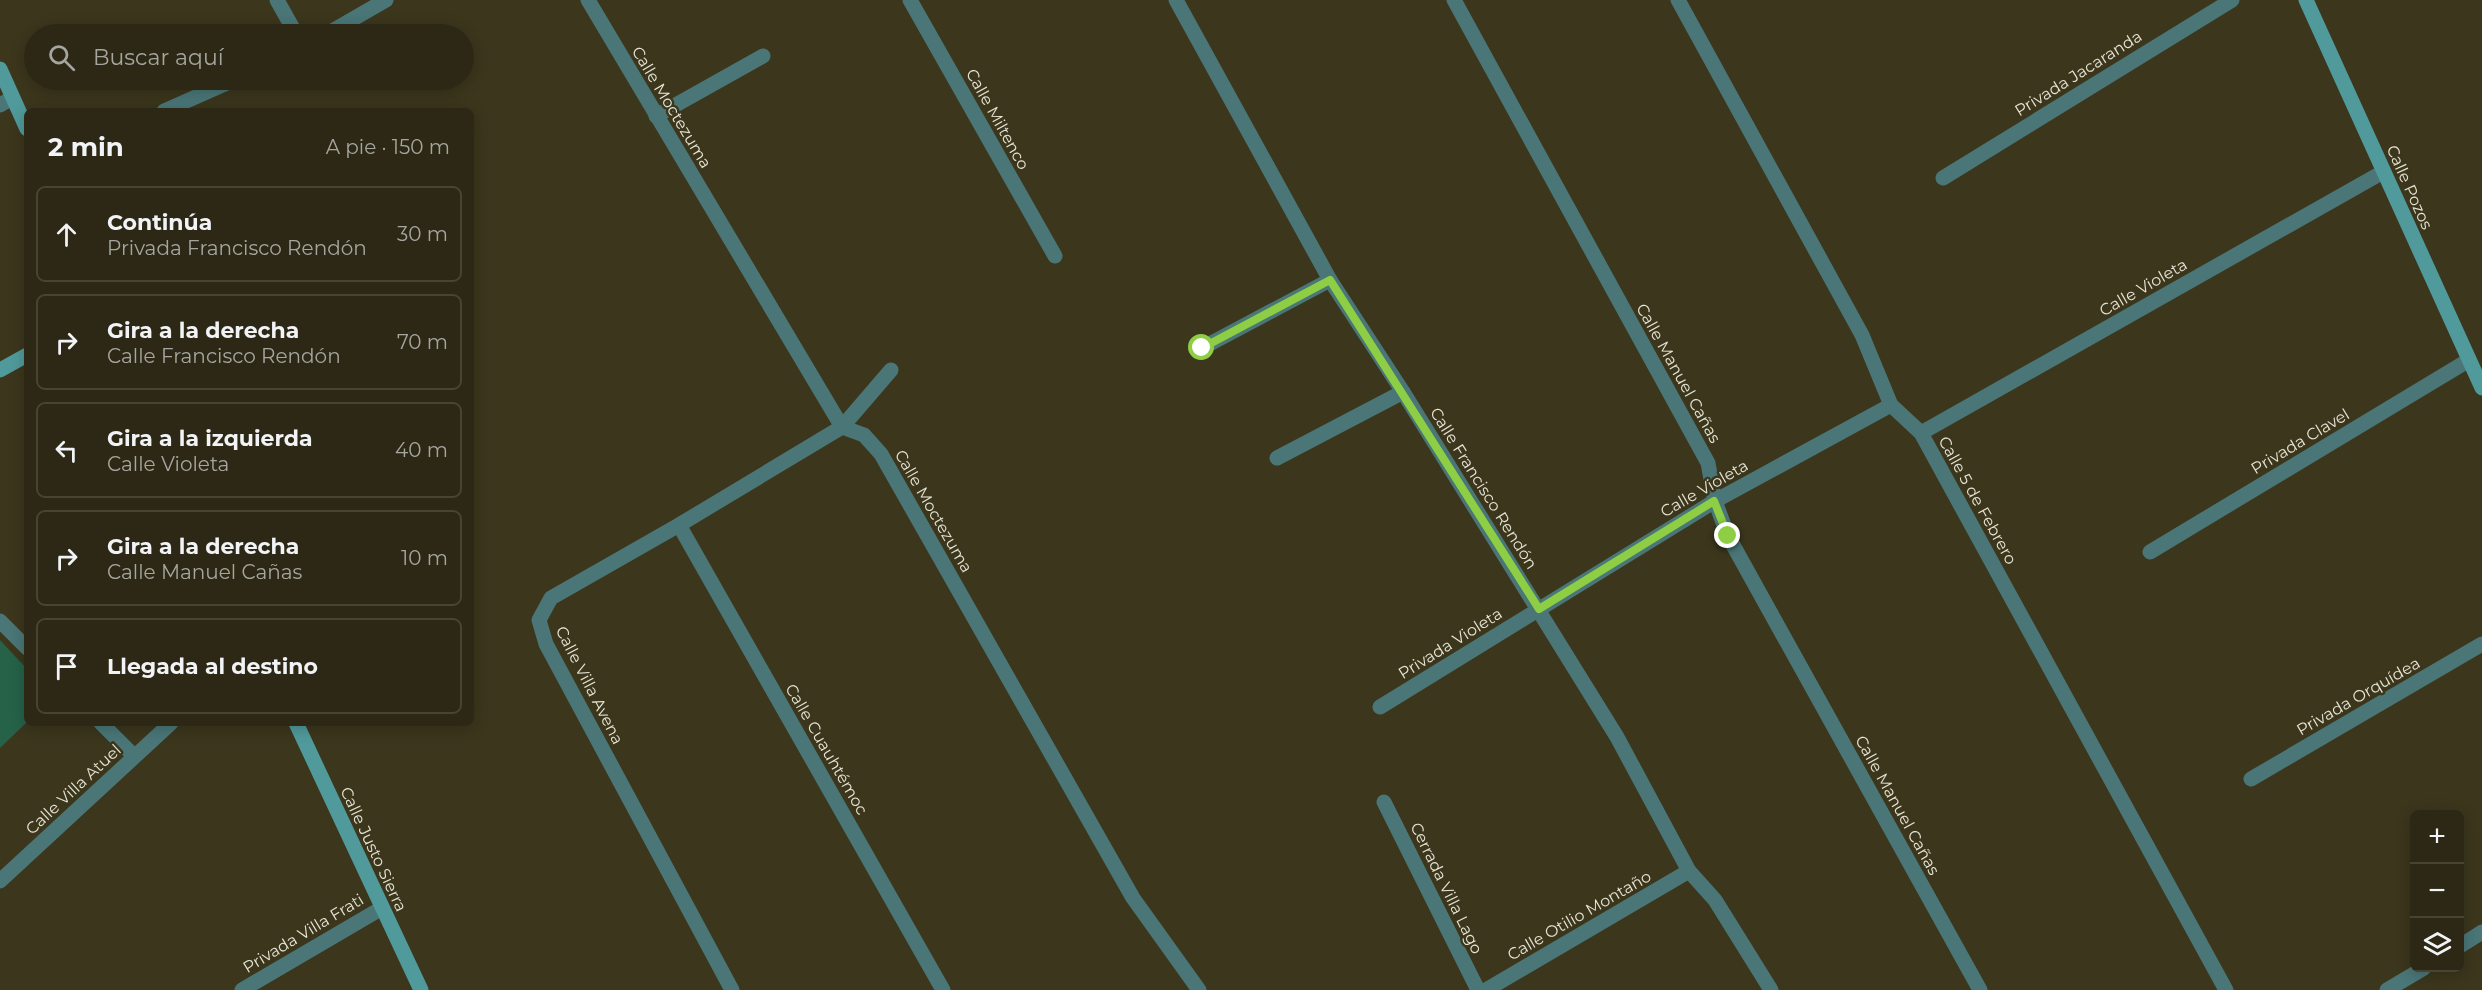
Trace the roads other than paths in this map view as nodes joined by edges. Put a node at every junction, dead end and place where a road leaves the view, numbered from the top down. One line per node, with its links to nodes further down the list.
1 (277, 0): 10 (street)
2 (386, 0): 11 (street)
3 (588, 0): 17 (street, Calle Moctezuma)
4 (910, 0): 21 (street, Calle Miltenco)
5 (1176, 0): 22 (street, Calle Francisco Rendón)
6 (1454, 0): 34 (street, Calle Manuel Cañas)
7 (1678, 0): 30 (street, Calle 5 de Febrero)
8 (2232, 0): 20 (street, Privada Jacaranda)
9 (2306, 0): 19 (street, Calle Pozos)
10 (290, 24)
11 (344, 24)
12 (763, 56): 17 (street)
13 (0, 69): 15 (street)
14 (211, 90): 16 (street)
15 (6, 101): 18 (street)
16 (171, 108)
17 (656, 116): 31 (street, Calle Moctezuma)
18 (24, 125)
19 (2383, 172): 25 (street, Calle Pozos); 32 (street, Calle Violeta)
20 (1943, 178)
21 (1055, 256)
22 (1330, 280): 23 (street); 29 (street, Calle Francisco Rendón)
23 (1202, 348)
24 (24, 357): 26 (street)
25 (2469, 360): 28 (street, Calle Pozos); 36 (street, Privada Clavel)
26 (0, 370)
27 (891, 370): 31 (street, Calle Villa Avena)
28 (2482, 388)
29 (1402, 392): 33 (street); 37 (street, Calle Francisco Rendón)
30 (1891, 405): 32 (street, Calle 5 de Febrero); 34 (street, Calle Violeta)
31 (842, 427): 35 (street, Calle Villa Avena); 58 (street, Calle Moctezuma)
32 (1921, 433): 63 (street, Calle 5 de Febrero)
33 (1277, 458)
34 (1714, 501): 37 (street, Calle Violeta); 62 (street, Calle Manuel Cañas)
35 (679, 525): 56 (street, Calle Villa Avena); 57 (street, Calle Cuauhtémoc)
36 (2150, 552)
37 (1539, 609): 41 (street, Privada Violeta); 48 (street, Calle Francisco Rendón)
38 (0, 621): 40 (street)
39 (2482, 644): 46 (street, Privada Orquídea)
40 (24, 645)
41 (1380, 707)
42 (104, 726): 45 (street)
43 (168, 726): 45 (street, Calle Villa Atuel)
44 (297, 726): 50 (street, Calle Justo Sierra)
45 (134, 756): 49 (street, Calle Villa Atuel)
46 (2251, 779)
47 (1384, 802): 59 (street, Cerrada Villa Lago)
48 (1689, 871): 60 (street, Calle Otilio Montaño); 61 (street, Calle Francisco Rendón)
49 (0, 881)
50 (382, 908): 54 (street, Privada Villa Frati); 55 (street, Calle Justo Sierra)
51 (2482, 932): 52 (street)
52 (2464, 943)
53 (2417, 972): 64 (street)
54 (242, 990)
55 (422, 990)
56 (732, 990)
57 (943, 990)
58 (1199, 990)
59 (1478, 990)
60 (1486, 990)
61 (1771, 990)
62 (1980, 990)
63 (2226, 990)
64 (2387, 990)

